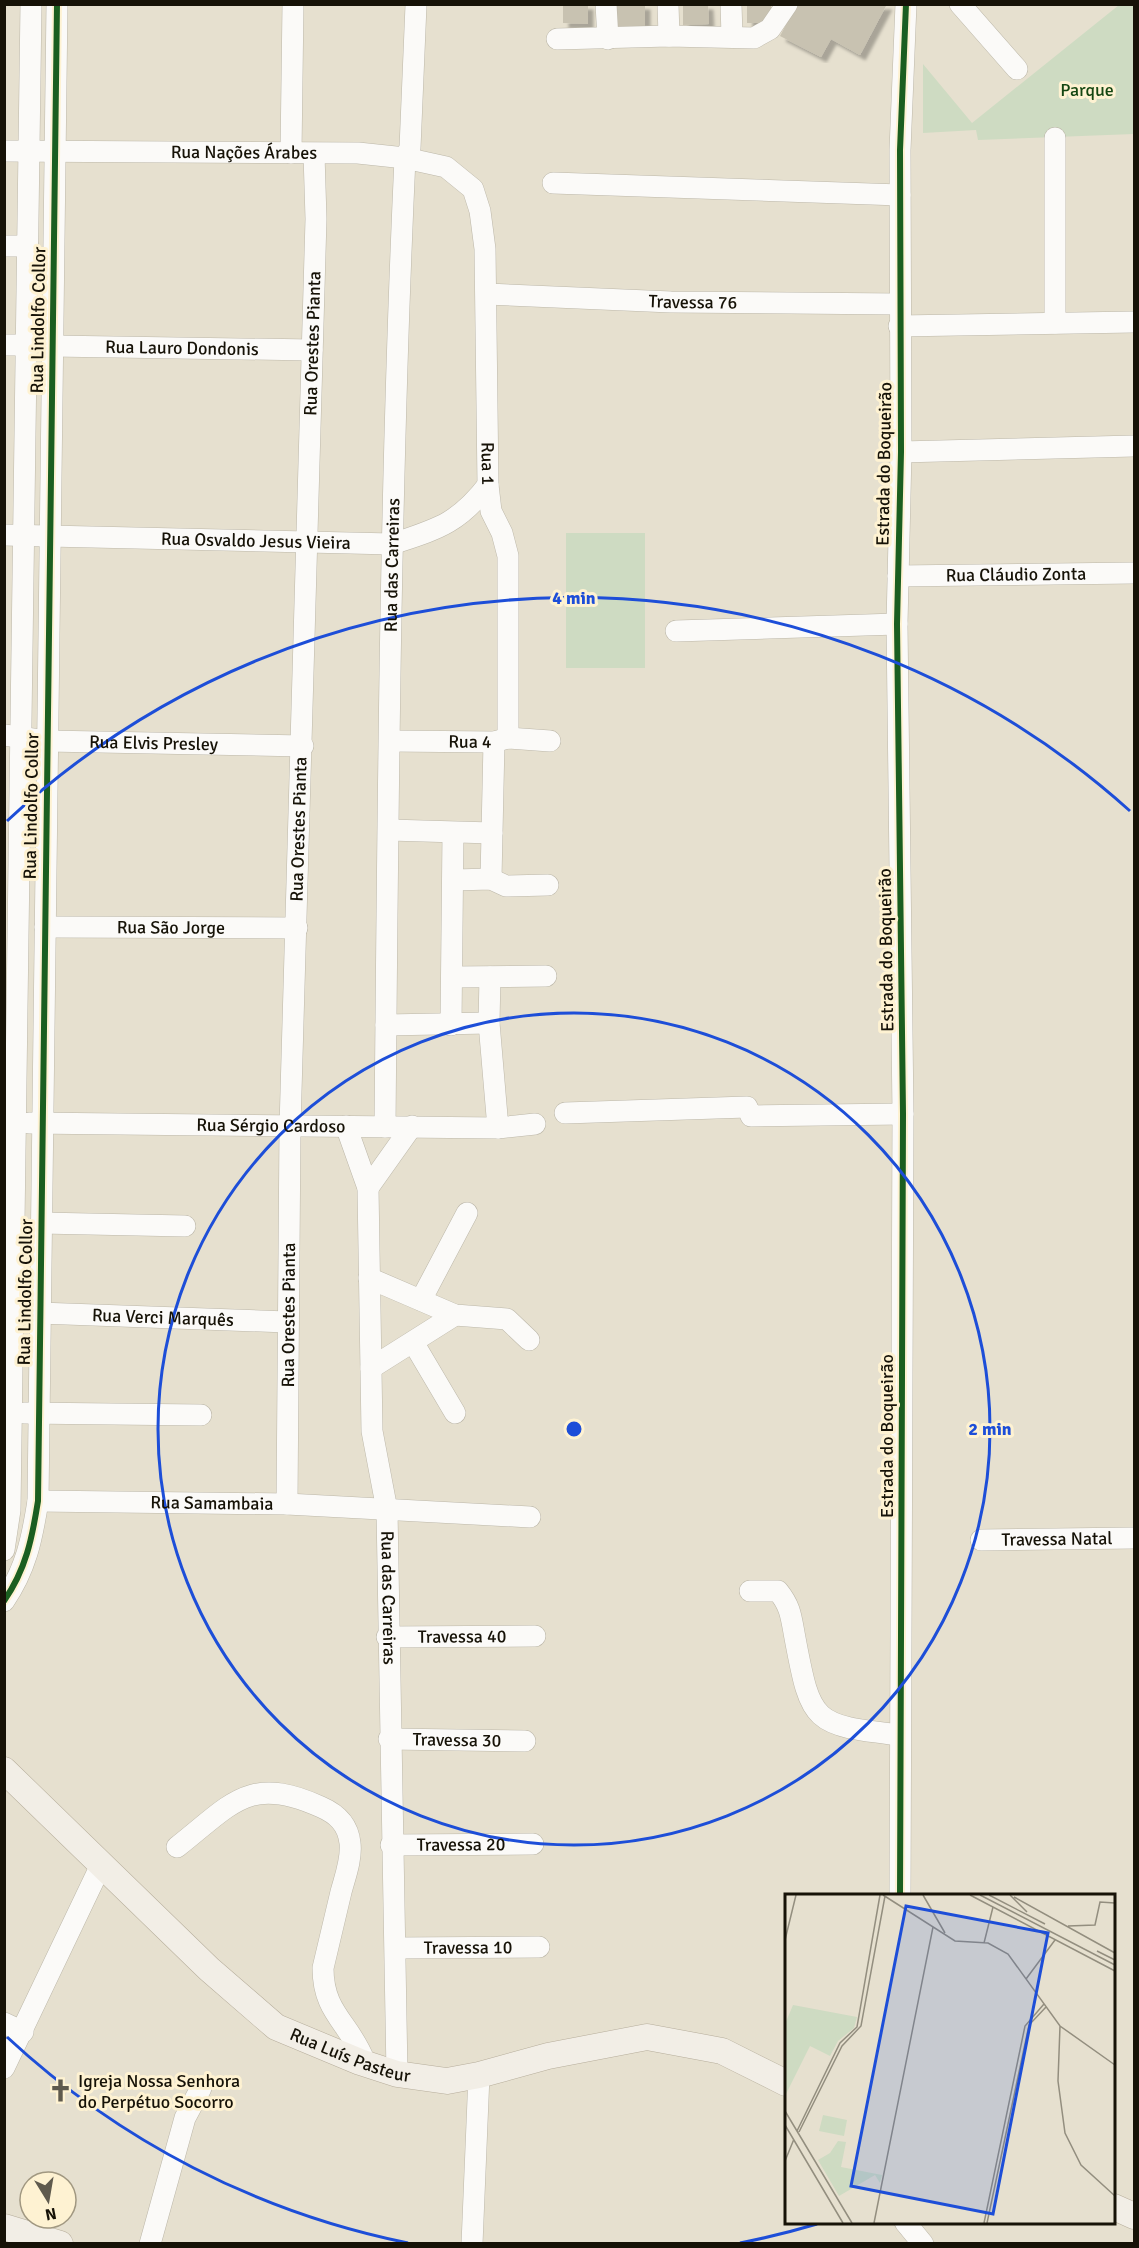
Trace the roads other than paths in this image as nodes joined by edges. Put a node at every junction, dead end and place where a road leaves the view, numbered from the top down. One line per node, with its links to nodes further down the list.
1 (31, 4): 18 (street, Rua Lindolfo Collor)
2 (57, 4): 19 (street, Rua Lindolfo Collor)
3 (293, 4): 20 (street)
4 (606, 4): 14 (street)
5 (668, 4): 11 (street)
6 (731, 4): 12 (street)
7 (787, 4): 12 (street)
8 (906, 4): 25 (street, Estrada do Boqueirão)
9 (960, 4): 15 (street)
10 (416, 5): 22 (street, Rua das Carreiras)
11 (669, 36): 12 (street); 14 (street)
12 (732, 36)
13 (557, 39): 14 (street)
14 (608, 39)
15 (1017, 69)
16 (1055, 138): 31 (street)
17 (4, 151): 18 (street, Rua Nações Árabes)
18 (30, 151): 19 (street, Rua Nações Árabes); 27 (street, Rua Lindolfo Collor)
19 (55, 151): 20 (street, Rua Nações Árabes); 34 (street, Rua Lindolfo Collor)
20 (291, 153): 21 (street, Rua Nações Árabes)
21 (314, 154): 22 (street, Rua Nações Árabes); 35 (street, Rua Orestes Pianta)
22 (405, 158): 24 (street, Rua Nações Árabes); 42 (street, Rua das Carreiras)
23 (553, 183): 25 (street)
24 (473, 189): 28 (street, Rua 1)
25 (900, 195): 29 (street, Estrada do Boqueirão)
26 (4, 246): 27 (street)
27 (28, 246): 33 (street, Rua Lindolfo Collor)
28 (487, 294): 29 (street, Travessa 76); 38 (street, Rua 1)
29 (898, 304): 32 (street, Estrada do Boqueirão)
30 (1134, 322): 31 (street)
31 (1055, 323): 32 (street)
32 (899, 326): 37 (street, Estrada do Boqueirão)
33 (15, 345): 39 (street, Rua Lindolfo Collor)
34 (52, 346): 35 (street, Rua Lauro Dondonis); 40 (street, Rua Lindolfo Collor)
35 (312, 350): 41 (street, Rua Orestes Pianta)
36 (1134, 446): 37 (street)
37 (901, 452): 44 (street, Estrada do Boqueirão)
38 (488, 485): 42 (street, Rua Osvaldo Jesus Vieira); 49 (street, Rua 1)
39 (14, 535): 40 (street, Rua Osvaldo Jesus Vieira); 47 (street, Rua Lindolfo Collor)
40 (50, 536): 41 (street, Rua Osvaldo Jesus Vieira); 50 (street, Rua Lindolfo Collor)
41 (307, 542): 42 (street, Rua Osvaldo Jesus Vieira); 53 (street, Rua Orestes Pianta)
42 (392, 543): 51 (street, Rua das Carreiras)
43 (1134, 573): 44 (street, Rua Cláudio Zonta)
44 (898, 576): 45 (street, Estrada do Boqueirão)
45 (897, 624): 46 (street); 72 (street, Estrada do Boqueirão)
46 (676, 631)
47 (13, 633): 48 (street, Rua Lindolfo Collor)
48 (12, 735): 50 (street, Rua Elvis Presley); 55 (street, Rua Lindolfo Collor)
49 (501, 740): 51 (street, Rua 4); 52 (street, Rua 4); 57 (street, Rua 1)
50 (47, 741): 53 (street, Rua Elvis Presley); 62 (street, Rua Lindolfo Collor)
51 (390, 741): 54 (street, Rua das Carreiras)
52 (550, 741)
53 (303, 746): 63 (street, Rua Orestes Pianta)
54 (388, 830): 56 (street); 68 (street, Rua das Carreiras)
55 (12, 832): 61 (street, Rua Lindolfo Collor)
56 (453, 833): 57 (street); 59 (street)
57 (492, 833): 58 (street, Rua 1)
58 (491, 879): 59 (street); 60 (street)
59 (454, 880): 65 (street)
60 (548, 885)
61 (11, 926): 70 (street, Rua Lindolfo Collor)
62 (45, 927): 63 (street, Rua São Jorge); 74 (street, Rua Lindolfo Collor)
63 (297, 928): 78 (street, Rua Orestes Pianta)
64 (546, 976): 66 (street)
65 (453, 977): 66 (street); 69 (street)
66 (490, 977): 67 (street)
67 (489, 1023): 69 (street); 80 (street)
68 (386, 1025): 69 (street); 79 (street, Rua das Carreiras)
69 (451, 1025)
70 (10, 1027): 73 (street, Rua Lindolfo Collor)
71 (565, 1113): 72 (street)
72 (903, 1114): 109 (street, Estrada do Boqueirão)
73 (10, 1123): 74 (street, Rua Sérgio Cardoso); 95 (street, Rua Lindolfo Collor)
74 (42, 1123): 78 (street, Rua Sérgio Cardoso); 83 (street, Rua Lindolfo Collor)
75 (535, 1124): 80 (street, Rua Sérgio Cardoso)
76 (346, 1126): 78 (street, Rua Sérgio Cardoso); 79 (street, Rua Sérgio Cardoso); 81 (street, Rua das Carreiras)
77 (412, 1126): 79 (street, Rua Sérgio Cardoso); 80 (street, Rua Sérgio Cardoso); 81 (street)
78 (290, 1127): 89 (street, Rua Orestes Pianta)
79 (384, 1127)
80 (498, 1128)
81 (368, 1188): 85 (street, Rua das Carreiras)
82 (467, 1214): 86 (street)
83 (41, 1223): 84 (street); 87 (street, Rua Lindolfo Collor)
84 (185, 1226)
85 (369, 1278): 86 (street); 92 (street, Rua das Carreiras)
86 (420, 1300): 88 (street)
87 (39, 1313): 89 (street, Rua Verci Marquês); 93 (street, Rua Lindolfo Collor)
88 (455, 1315): 90 (street); 91 (street)
89 (287, 1322): 99 (street, Rua Orestes Pianta)
90 (529, 1340)
91 (413, 1342): 92 (street); 94 (street)
92 (371, 1368): 100 (street, Rua das Carreiras)
93 (39, 1412): 95 (street); 96 (street); 98 (street, Rua Lindolfo Collor)
94 (455, 1413)
95 (12, 1414): 97 (street, Rua Lindolfo Collor)
96 (201, 1414)
97 (8, 1437): 104 (street, Rua Lindolfo Collor)
98 (38, 1501): 99 (street, Rua Samambaia); 106 (street, Rua Lindolfo Collor)
99 (287, 1503): 100 (street, Rua Samambaia)
100 (387, 1510): 101 (street, Rua Samambaia); 108 (street, Rua das Carreiras)
101 (530, 1517)
102 (1134, 1538): 103 (street, Travessa Natal)
103 (981, 1540)
104 (4, 1550)
105 (750, 1591): 109 (street)
106 (4, 1601)
107 (535, 1636): 108 (street, Travessa 40)
108 (387, 1637): 110 (street, Rua das Carreiras)
109 (900, 1735): 117 (street, Estrada do Boqueirão)
110 (389, 1739): 111 (street, Travessa 30); 114 (street, Rua das Carreiras)
111 (525, 1741)
112 (4, 1770): 116 (main road, Rua Luís Pasteur)
113 (533, 1844): 114 (street, Travessa 20)
114 (391, 1845): 119 (street, Rua das Carreiras)
115 (177, 1846): 121 (street)
116 (101, 1865): 120 (street); 121 (main road, Rua Luís Pasteur)
117 (900, 1894)
118 (539, 1947): 119 (street, Travessa 10)
119 (396, 1948): 123 (street, Rua das Carreiras)
120 (14, 2028): 122 (street)
121 (360, 2062): 123 (main road, Rua Luís Pasteur)
122 (5, 2068)
123 (397, 2074): 124 (main road, Rua Luís Pasteur)
124 (479, 2075): 125 (main road, Rua Luís Pasteur); 133 (street)
125 (785, 2082)
126 (201, 2088): 132 (street)
127 (1115, 2208): 128 (main road)
128 (1134, 2216)
129 (906, 2224): 134 (street)
130 (4, 2227): 131 (main road)
131 (60, 2244)
132 (150, 2244)
133 (472, 2244)
134 (923, 2244)

